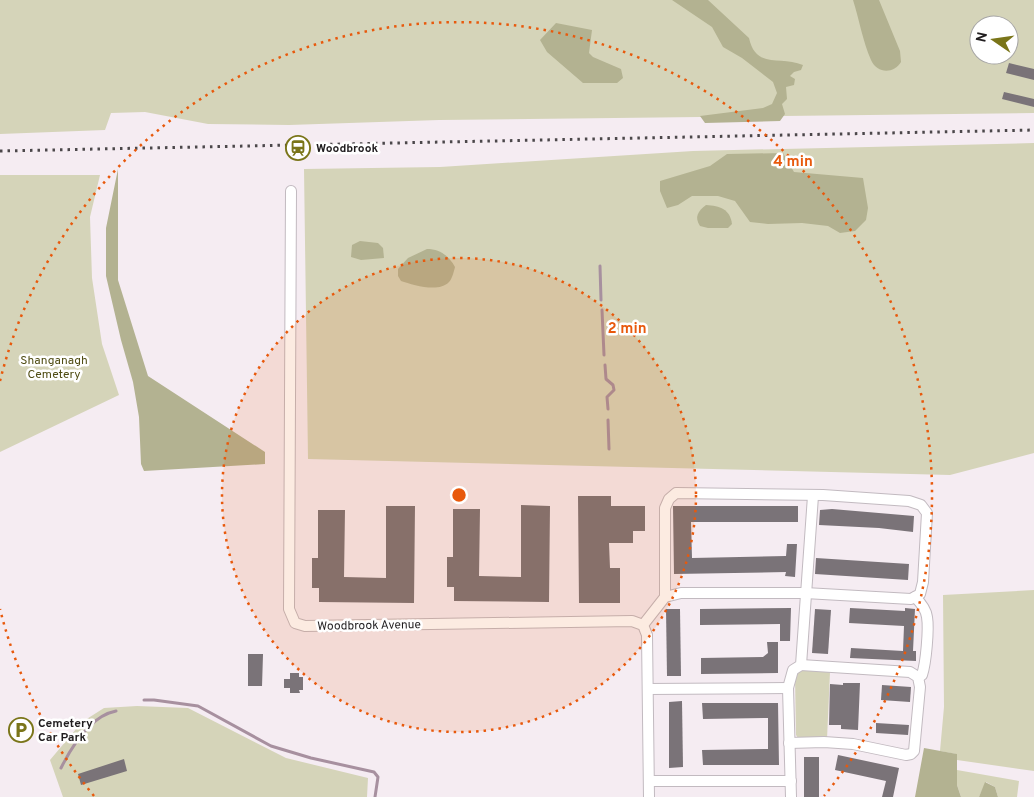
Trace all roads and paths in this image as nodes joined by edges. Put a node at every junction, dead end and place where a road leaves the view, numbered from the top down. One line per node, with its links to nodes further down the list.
1 (291, 191): 6 (street, Woodbrook Avenue)
2 (813, 496): 3 (street); 4 (street); 5 (street)
3 (805, 593): 4 (street); 5 (street); 7 (street)
4 (665, 597): 6 (street)
5 (915, 597): 8 (street)
6 (643, 625): 10 (street)
7 (801, 665): 8 (street); 9 (street)
8 (918, 677): 11 (street)
9 (788, 688): 10 (street); 11 (street)
10 (648, 689): 12 (street)
11 (789, 743): 13 (street)
12 (649, 781): 13 (street); 14 (street)
13 (790, 781): 15 (street)
14 (650, 797)
15 (791, 797)

